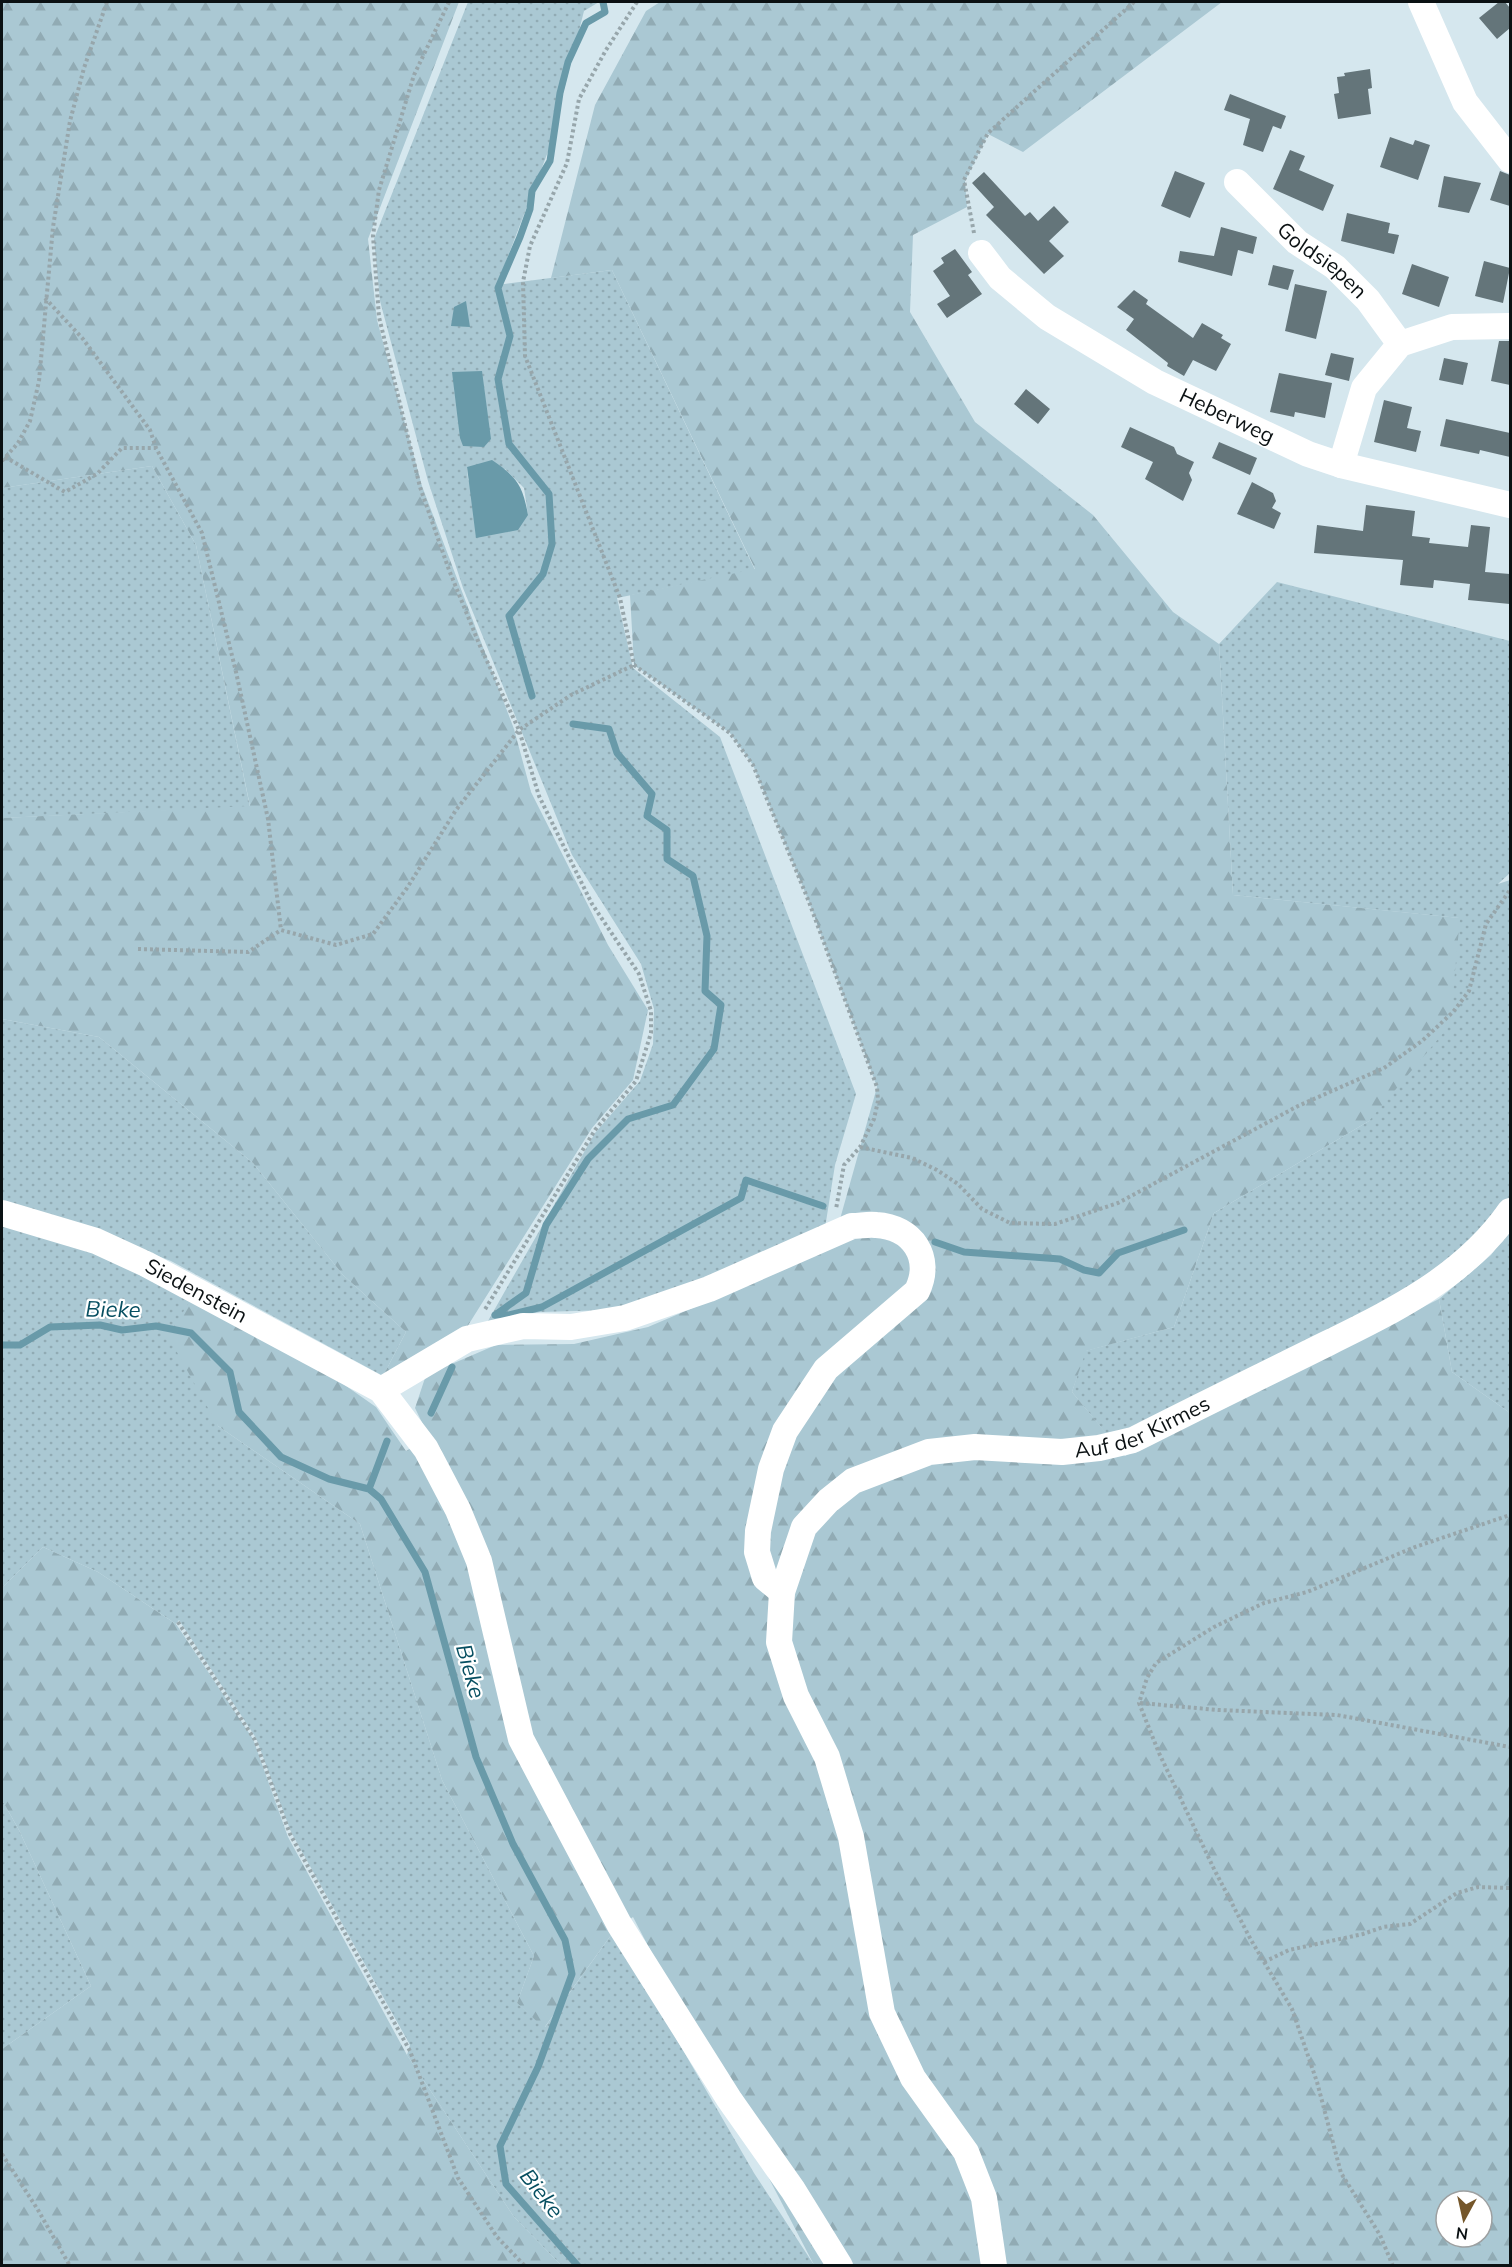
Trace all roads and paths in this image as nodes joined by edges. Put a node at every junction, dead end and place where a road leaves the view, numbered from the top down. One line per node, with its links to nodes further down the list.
1 (107, 2): 9 (path)
2 (449, 2): 17 (path)
3 (637, 2): 16 (path)
4 (1134, 2): 8 (path)
5 (1421, 2): 6 (street)
6 (1510, 160)
7 (1237, 182): 11 (street, Goldsiepen)
8 (981, 253): 14 (street, Heberweg)
9 (45, 298): 12 (path); 13 (path)
10 (1510, 326): 11 (street)
11 (1400, 344): 14 (street)
12 (156, 448): 13 (path); 19 (path)
13 (3, 459)
14 (1341, 465): 15 (street, Heberweg)
15 (1510, 504)
16 (634, 665): 17 (path); 21 (path)
17 (519, 730): 19 (path); 25 (path)
18 (1510, 890): 21 (path)
19 (281, 930): 20 (path)
20 (138, 949)
21 (860, 1147): 24 (path)
22 (1510, 1211): 28 (street, Auf der Kirmes)
23 (2, 1214): 26 (street, Siedenstein)
24 (830, 1234): 25 (street); 28 (street)
25 (467, 1339): 26 (street)
26 (381, 1390): 37 (street)
27 (1510, 1515): 30 (path)
28 (782, 1592): 38 (street, Auf der Kirmes)
29 (177, 1622): 36 (path)
30 (1139, 1703): 31 (path); 33 (path)
31 (1510, 1747)
32 (1510, 1888): 33 (path)
33 (1264, 1962): 39 (path)
34 (2, 2154): 35 (path)
35 (70, 2265)
36 (525, 2265)
37 (840, 2265)
38 (994, 2265)
39 (1393, 2265)

